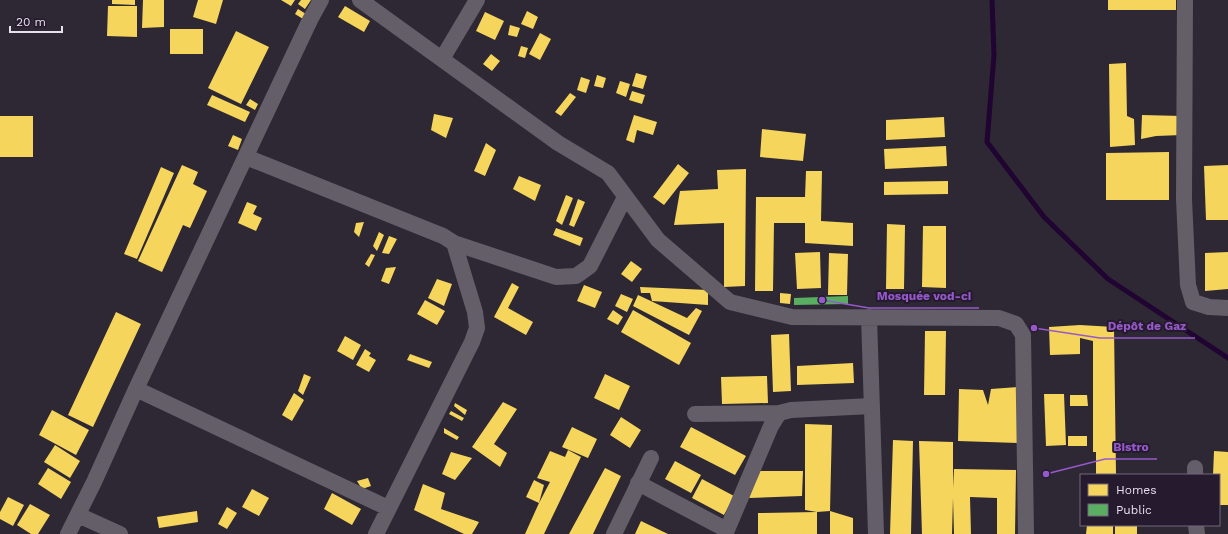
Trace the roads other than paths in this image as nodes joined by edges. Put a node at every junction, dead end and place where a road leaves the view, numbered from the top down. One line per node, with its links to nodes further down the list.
1 (321, 0): 6 (street)
2 (360, 0): 5 (street)
3 (476, 0): 5 (street)
4 (1185, 0): 9 (street)
5 (442, 60): 7 (street)
6 (246, 157): 8 (street); 11 (street)
7 (625, 197): 8 (street); 10 (street)
8 (454, 243): 17 (street)
9 (1228, 308)
10 (869, 317): 12 (street); 25 (street)
11 (136, 389): 17 (street); 18 (street)
12 (872, 406): 14 (street); 24 (street)
13 (695, 414): 14 (street)
14 (779, 414): 19 (street)
15 (651, 458): 16 (street)
16 (638, 483): 19 (street); 23 (street)
17 (388, 508): 22 (street)
18 (78, 515): 20 (street); 21 (street)
19 (730, 532)
20 (68, 534)
21 (120, 534)
22 (376, 534)
23 (614, 534)
24 (876, 534)
25 (1026, 534)

